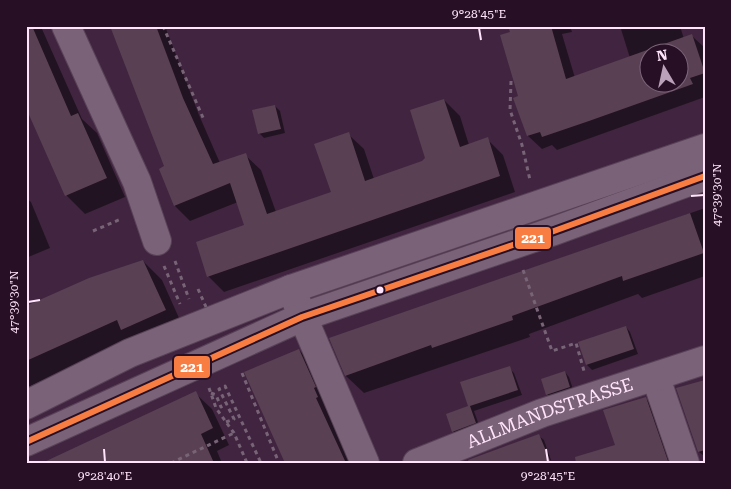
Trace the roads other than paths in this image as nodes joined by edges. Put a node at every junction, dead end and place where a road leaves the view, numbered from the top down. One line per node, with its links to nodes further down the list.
1 (66, 26): 4 (street)
2 (705, 148): 5 (street)
3 (705, 176): 6 (street)
4 (157, 241)
5 (291, 289): 6 (street); 9 (street)
6 (302, 317): 10 (street); 11 (street)
7 (705, 360): 8 (street, ALLMANDSTRASSE)
8 (656, 378): 12 (street, ALLMANDSTRASSE); 13 (street, ALLMANDSTRASSE)
9 (26, 405)
10 (26, 442)
11 (365, 463)
12 (417, 463)
13 (685, 463)

